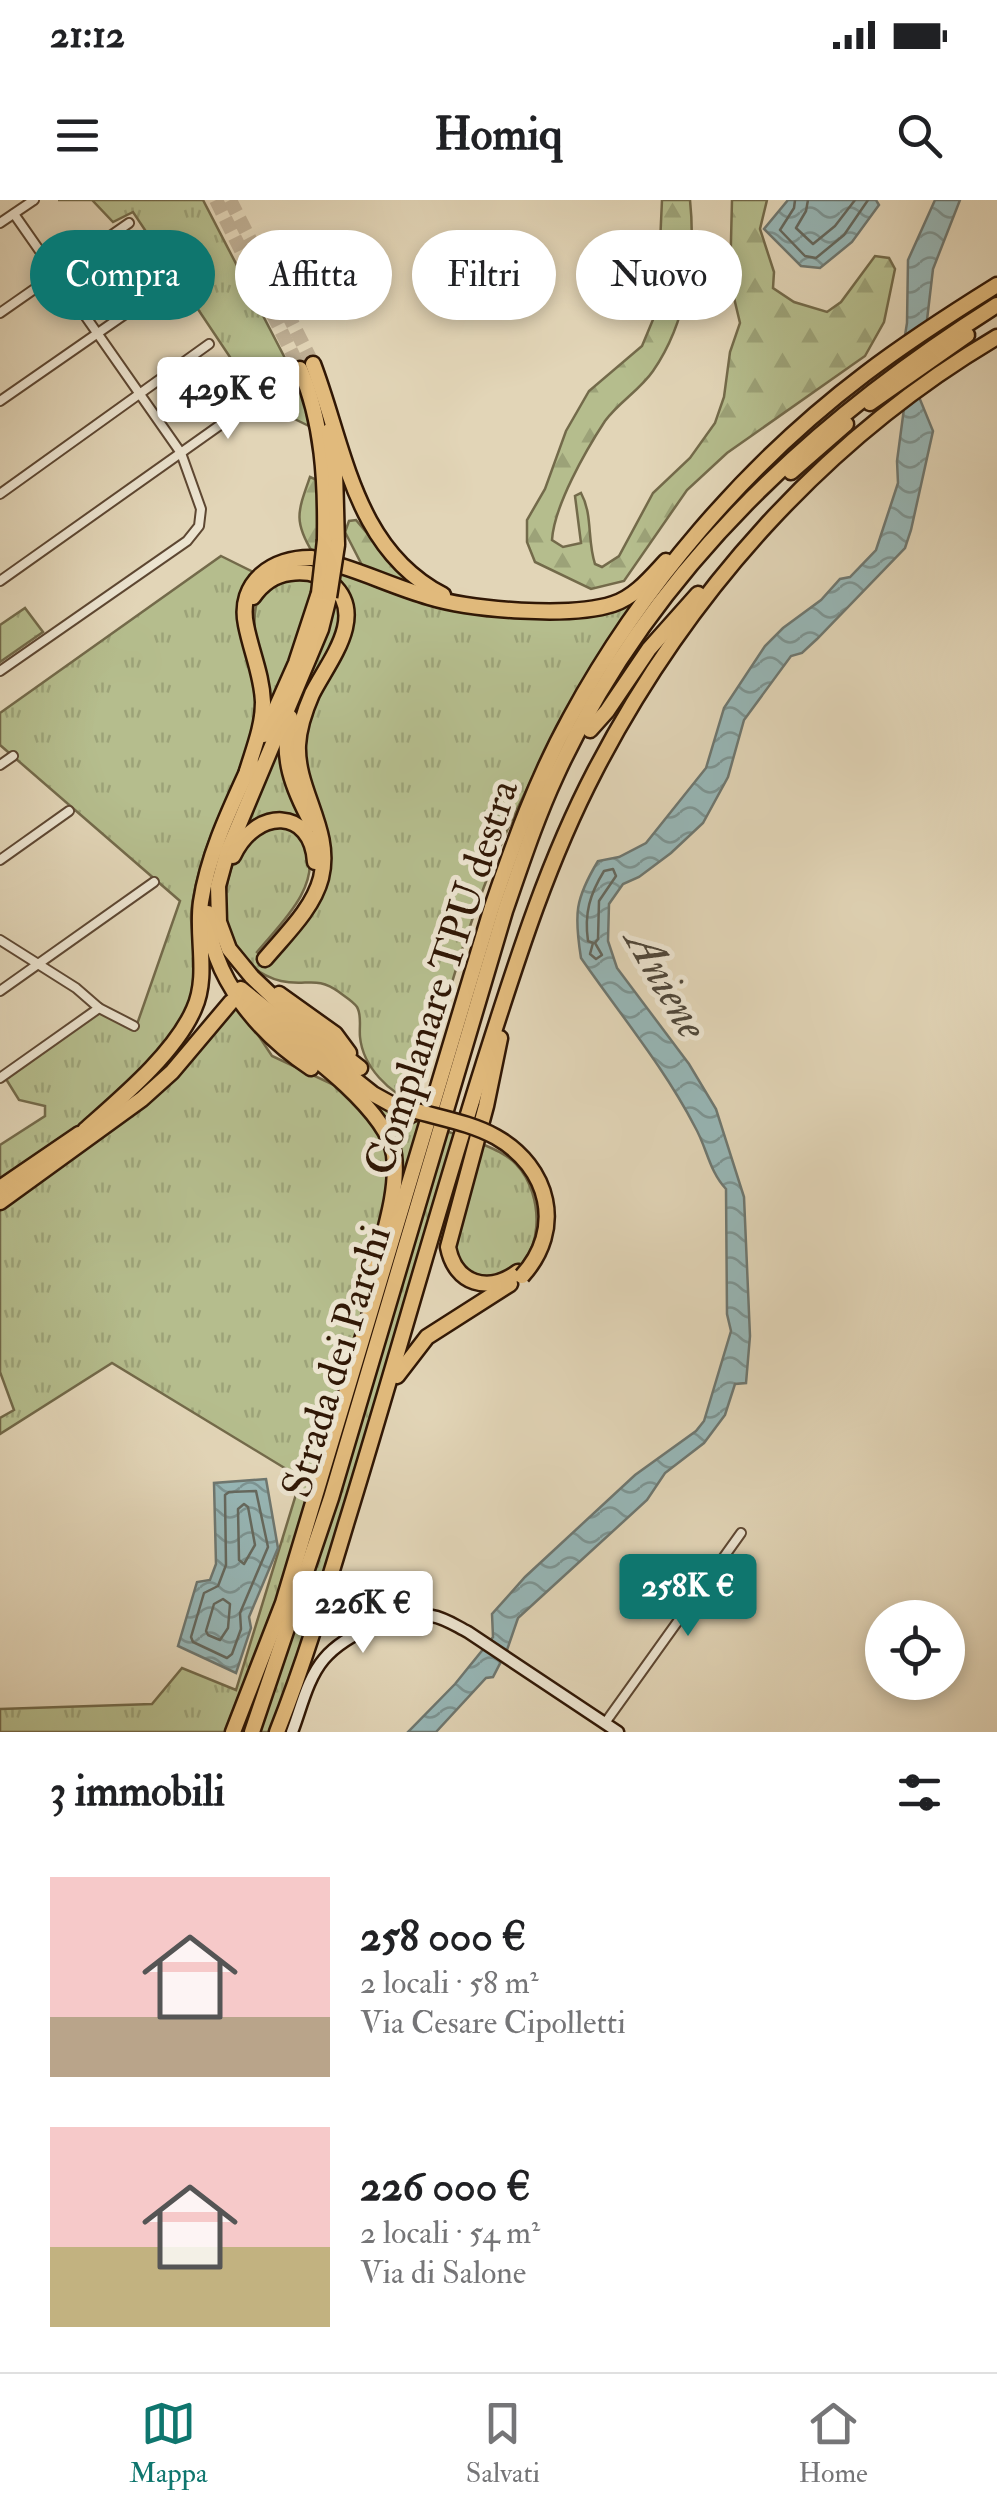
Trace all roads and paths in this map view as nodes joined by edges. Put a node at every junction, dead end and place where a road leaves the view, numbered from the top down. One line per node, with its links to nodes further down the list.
1 (34, 200): 2 (street)
2 (14, 214): 3 (street); 6 (street)
3 (0, 223)
4 (129, 223): 5 (street)
5 (119, 230)
6 (30, 237)
7 (997, 285): 24 (highway, Complanare TPU destra)
8 (30, 292): 10 (street)
9 (997, 305): 14 (highway, Strada dei Parchi)
10 (0, 313)
11 (997, 316): 14 (highway, Strada dei Parchi)
12 (88, 320): 15 (street)
13 (115, 320): 15 (street)
14 (972, 326): 20 (highway, Strada dei Parchi)
15 (97, 332): 19 (street); 21 (street)
16 (991, 341): 26 (highway)
17 (209, 344): 19 (street)
18 (323, 390): 27 (highway); 27 (highway); 30 (highway)
19 (138, 393): 23 (street); 25 (street)
20 (867, 399): 34 (highway, Strada dei Parchi); 62 (highway, Strada dei Parchi)
21 (0, 401)
22 (254, 401): 23 (street)
23 (181, 453): 28 (street); 32 (street)
24 (767, 460): 30 (highway); 57 (highway, Complanare TPU destra)
25 (0, 494)
26 (762, 528): 34 (highway); 44 (highway)
27 (331, 543): 29 (highway, bridge)
28 (0, 581)
29 (324, 595): 33 (highway); 37 (highway)
30 (471, 606): 31 (highway)
31 (244, 622): 37 (highway); 39 (highway)
32 (0, 671)
33 (296, 690): 39 (highway); 43 (highway)
34 (590, 730): 63 (highway, Strada dei Parchi)
35 (13, 756): 36 (street)
36 (0, 765)
37 (247, 771): 41 (highway)
38 (69, 812): 40 (street)
39 (323, 853): 43 (highway)
40 (0, 860)
41 (207, 872): 47 (highway); 53 (highway)
42 (154, 882): 46 (street)
43 (218, 900): 52 (highway)
44 (530, 928): 56 (highway); 58 (highway)
45 (0, 940): 46 (street)
46 (38, 964): 48 (street); 49 (street)
47 (225, 976): 52 (highway); 57 (highway)
48 (0, 991)
49 (99, 1008): 50 (street); 51 (street)
50 (134, 1026)
51 (0, 1078)
52 (412, 1112): 56 (highway, bridge)
53 (85, 1130): 54 (highway); 55 (highway)
54 (0, 1188)
55 (0, 1202)
56 (520, 1274): 58 (highway)
57 (354, 1367): 61 (highway, Complanare TPU destra)
58 (374, 1433): 64 (highway)
59 (741, 1533): 60 (street)
60 (605, 1723): 65 (street); 66 (street)
61 (236, 1732)
62 (252, 1732)
63 (262, 1732)
64 (277, 1732)
65 (292, 1732)
66 (618, 1732)

